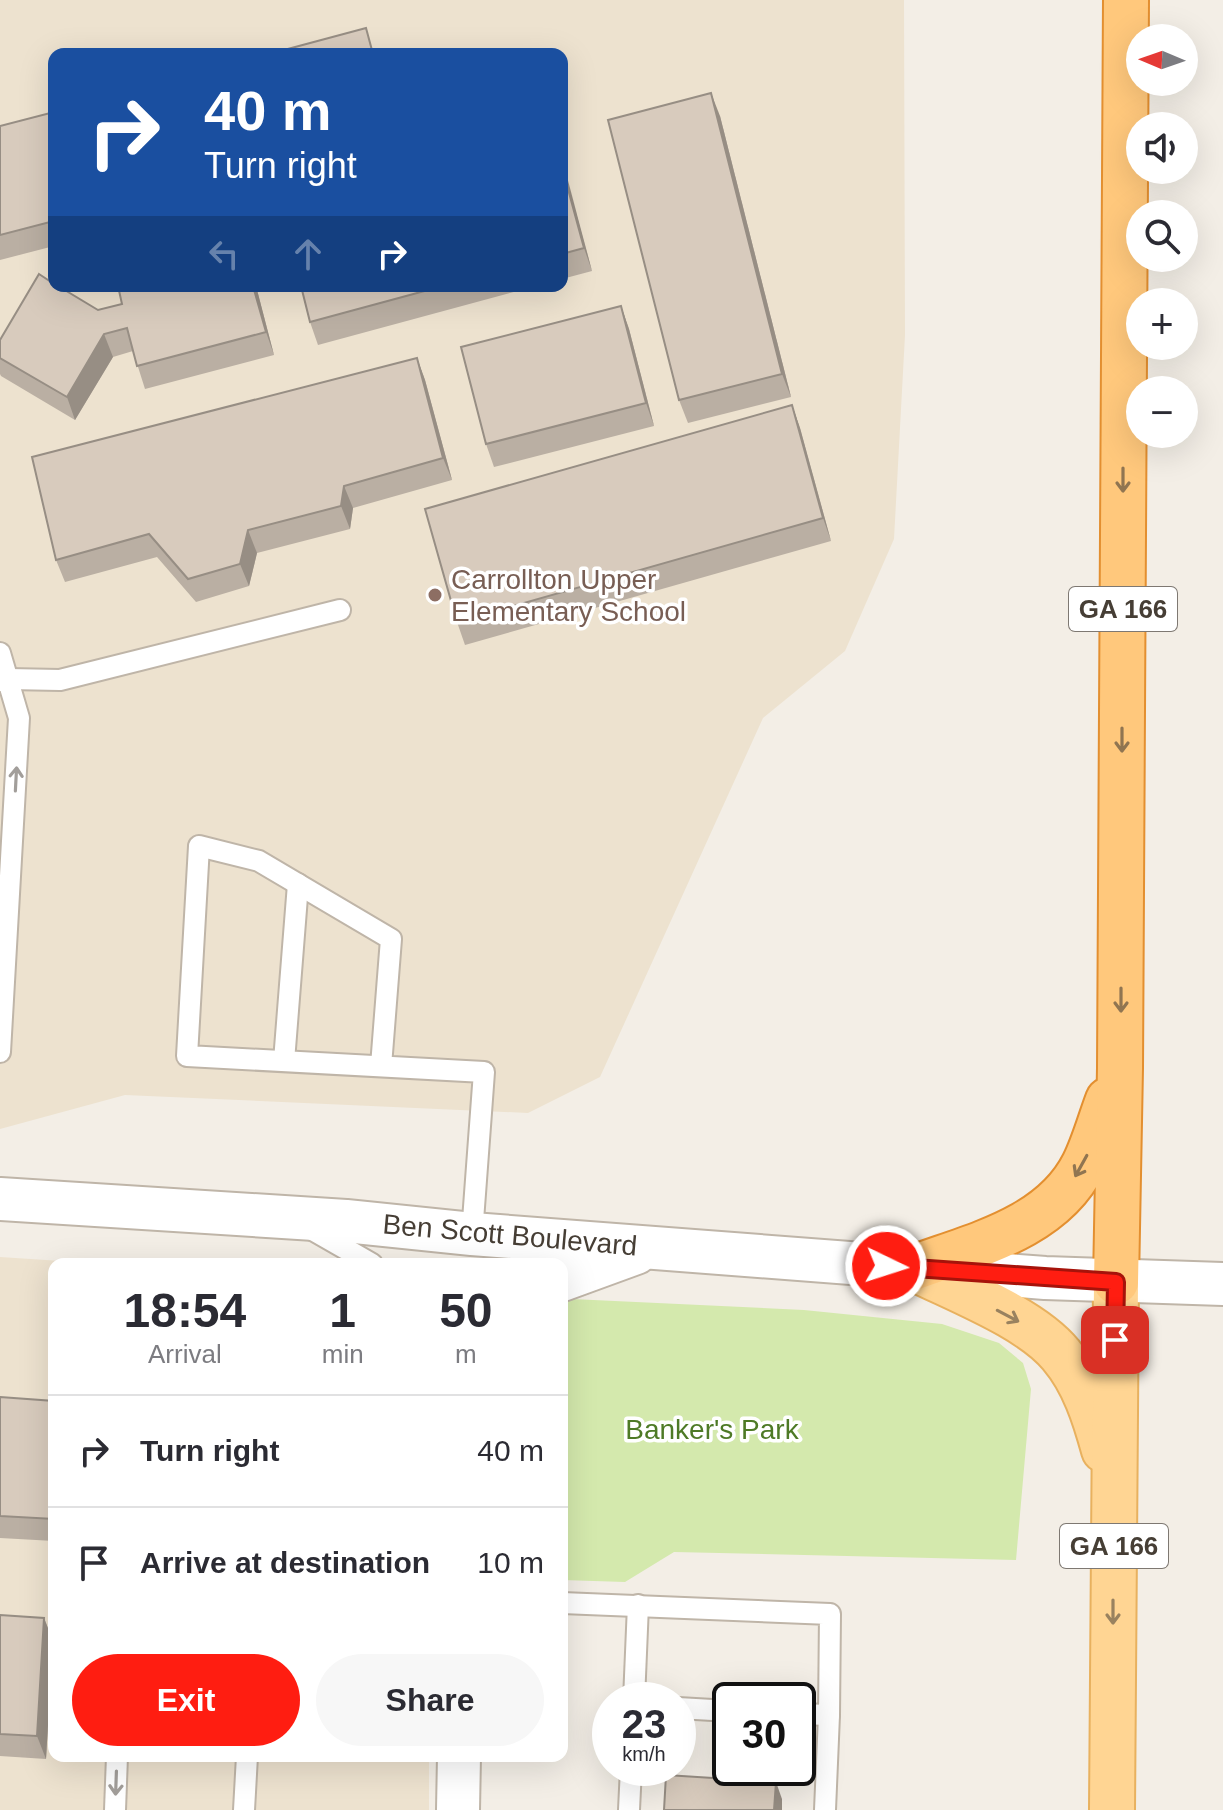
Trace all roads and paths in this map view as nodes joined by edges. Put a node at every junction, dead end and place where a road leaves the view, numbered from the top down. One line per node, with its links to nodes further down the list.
1 (1126, 0): 9 (highway, GA 166, one-way to 9)
2 (340, 610): 4 (lane)
3 (0, 653): 4 (lane)
4 (4, 680): 6 (lane, one-way to 4)
5 (298, 884): 7 (lane); 7 (lane); 8 (lane)
6 (0, 1052)
7 (284, 1061): 8 (lane)
8 (381, 1066): 13 (lane)
9 (1120, 1068): 15 (highway, one-way to 15); 17 (highway, GA 166)
10 (0, 1199): 11 (street, Ben Scott Boulevard)
11 (290, 1217): 13 (street, Ben Scott Boulevard); 14 (lane)
12 (652, 1248): 13 (street, Ben Scott Boulevard); 15 (street, Ben Scott Boulevard); 16 (street)
13 (472, 1249)
14 (362, 1258)
15 (913, 1268): 17 (street, Ben Scott Boulevard); 19 (main road, one-way to 19)
16 (568, 1278)
17 (1116, 1282): 18 (street, Ben Scott Boulevard); 19 (main road, GA 166)
18 (1223, 1284)
19 (1114, 1514): 34 (main road, GA 166, one-way to 34)
20 (568, 1603): 21 (lane)
21 (638, 1605): 22 (lane); 24 (lane)
22 (635, 1682)
23 (816, 1715): 24 (lane)
24 (829, 1715): 33 (lane)
25 (117, 1762): 29 (lane, one-way to 29)
26 (247, 1762): 30 (lane)
27 (459, 1762): 31 (street)
28 (630, 1786): 32 (lane)
29 (115, 1810)
30 (244, 1810)
31 (458, 1810)
32 (629, 1810)
33 (825, 1810)
34 (1112, 1810)

